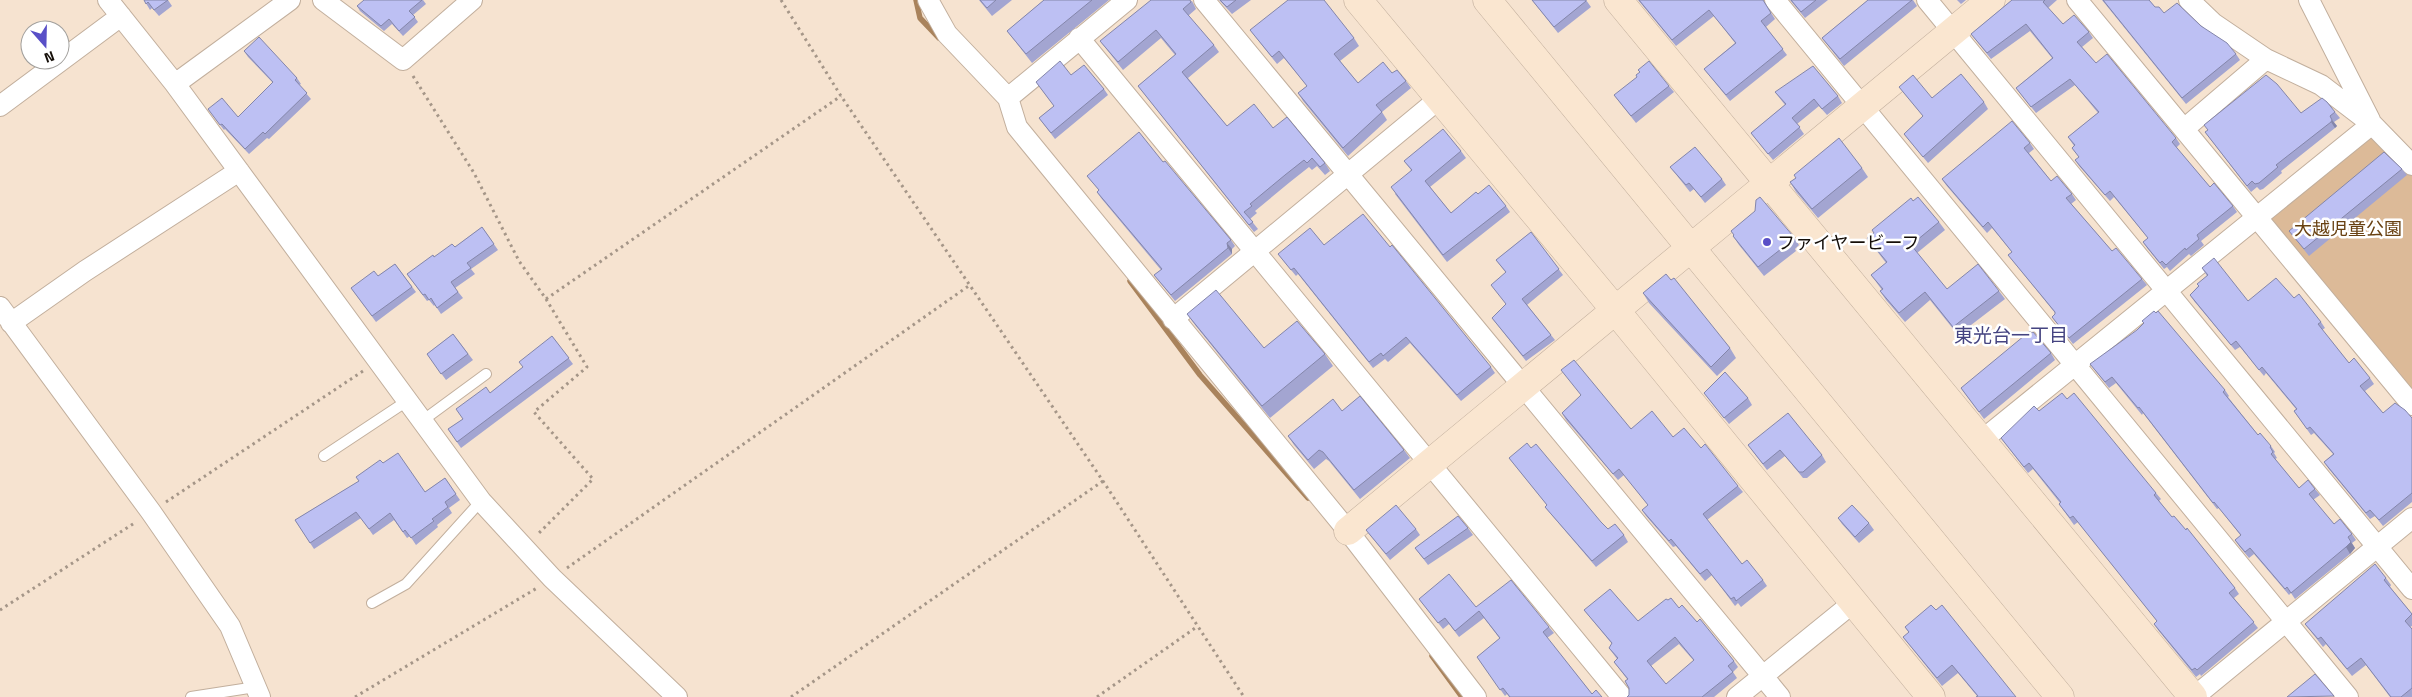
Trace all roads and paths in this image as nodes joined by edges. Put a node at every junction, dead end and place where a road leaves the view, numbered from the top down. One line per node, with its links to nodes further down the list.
1 (108, 0): 18 (street)
2 (290, 0): 23 (street)
3 (323, 0): 21 (street)
4 (472, 0): 21 (street)
5 (781, 0): 24 (path)
6 (928, 0): 25 (street)
7 (1128, 0): 20 (street)
8 (1204, 0): 33 (street)
9 (1358, 0): 26 (street)
10 (1487, 0): 36 (street)
11 (1618, 0): 34 (street)
12 (1775, 0): 28 (street)
13 (1927, 0): 19 (street)
14 (1991, 0): 19 (street)
15 (2077, 0): 30 (street)
16 (2189, 0): 22 (street)
17 (2310, 0): 29 (street)
18 (121, 16): 23 (street); 27 (street)
19 (1953, 32): 28 (street); 39 (street)
20 (1079, 38): 25 (street); 37 (street)
21 (403, 60): 40 (path)
22 (2266, 60): 29 (street); 30 (street)
23 (175, 84): 32 (street)
24 (841, 96): 38 (path); 40 (path)
25 (1008, 98): 43 (street)
26 (1440, 98): 33 (street); 41 (street)
27 (0, 106)
28 (1862, 107): 34 (street); 45 (street)
29 (2372, 124): 31 (street); 35 (street)
30 (2184, 129): 35 (street)
31 (2412, 164)
32 (239, 170): 42 (street); 44 (street)
33 (1347, 174): 37 (street); 47 (street)
34 (1769, 184): 36 (street); 51 (street)
35 (2258, 217): 39 (street); 49 (street)
36 (1692, 248): 41 (street); 81 (street)
37 (1254, 252): 43 (street); 53 (street)
38 (970, 285): 54 (path); 61 (path)
39 (2167, 290): 45 (street); 59 (street)
40 (546, 299): 60 (path)
41 (1616, 311): 47 (street); 63 (street)
42 (6, 315): 56 (street)
43 (1173, 319): 58 (street)
44 (378, 361): 48 (street); 56 (path)
45 (2076, 365): 51 (street); 66 (street)
46 (486, 374): 50 (lane)
47 (1522, 388): 53 (street); 68 (street)
48 (407, 401): 50 (street); 52 (lane)
49 (2412, 405)
50 (422, 421): 55 (street)
51 (1982, 442): 82 (street)
52 (324, 456)
53 (1429, 465): 58 (street); 77 (street)
54 (1103, 482): 67 (path); 73 (path)
55 (481, 501): 60 (street); 64 (lane)
56 (151, 512): 65 (path); 69 (street)
57 (2412, 518): 59 (street)
58 (1348, 531): 76 (street)
59 (2377, 546): 62 (street); 66 (street)
60 (523, 549): 61 (street)
61 (552, 578): 71 (path); 72 (street)
62 (2412, 589)
63 (1854, 602): 68 (street); 80 (street)
64 (372, 603)
65 (0, 610)
66 (2286, 621): 82 (street); 83 (street)
67 (1198, 626): 74 (path); 75 (path)
68 (1763, 676): 78 (street); 79 (street)
69 (258, 692): 70 (lane)
70 (191, 697)
71 (355, 697)
72 (677, 697)
73 (791, 697)
74 (1097, 697)
75 (1244, 697)
76 (1476, 697)
77 (1622, 697)
78 (1737, 697)
79 (1780, 697)
80 (1931, 697)
81 (2060, 697)
82 (2193, 697)
83 (2348, 697)

